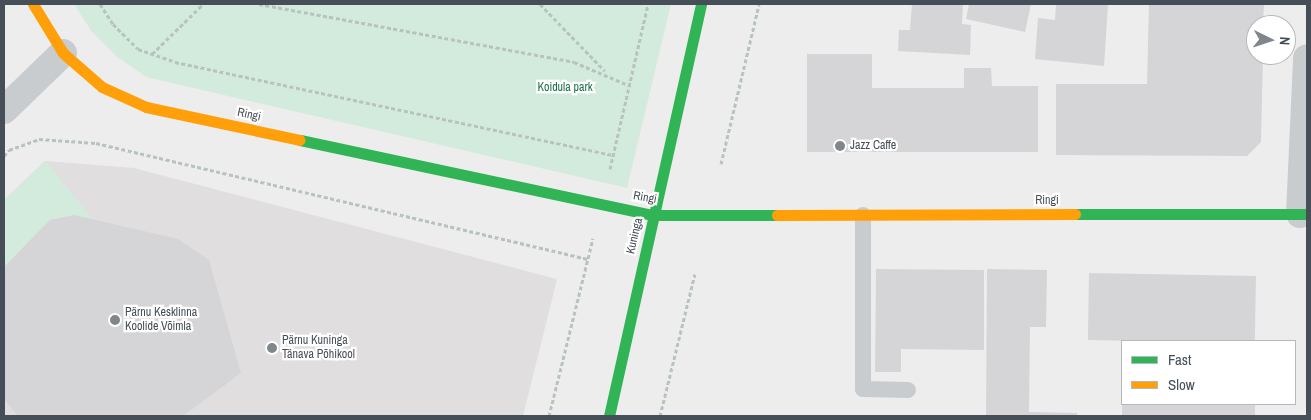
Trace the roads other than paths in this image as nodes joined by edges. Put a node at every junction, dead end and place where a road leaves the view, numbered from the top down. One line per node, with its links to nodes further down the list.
1 (33, 4): 3 (street, Ringi)
2 (701, 4): 6 (street, Kuninga)
3 (63, 53): 5 (street); 6 (street, Ringi)
4 (1307, 58): 7 (street)
5 (4, 110)
6 (654, 214): 8 (street, Ringi); 10 (street, Kuninga)
7 (1304, 214): 8 (street, Ringi)
8 (863, 215): 9 (lane)
9 (908, 390)
10 (609, 416)

